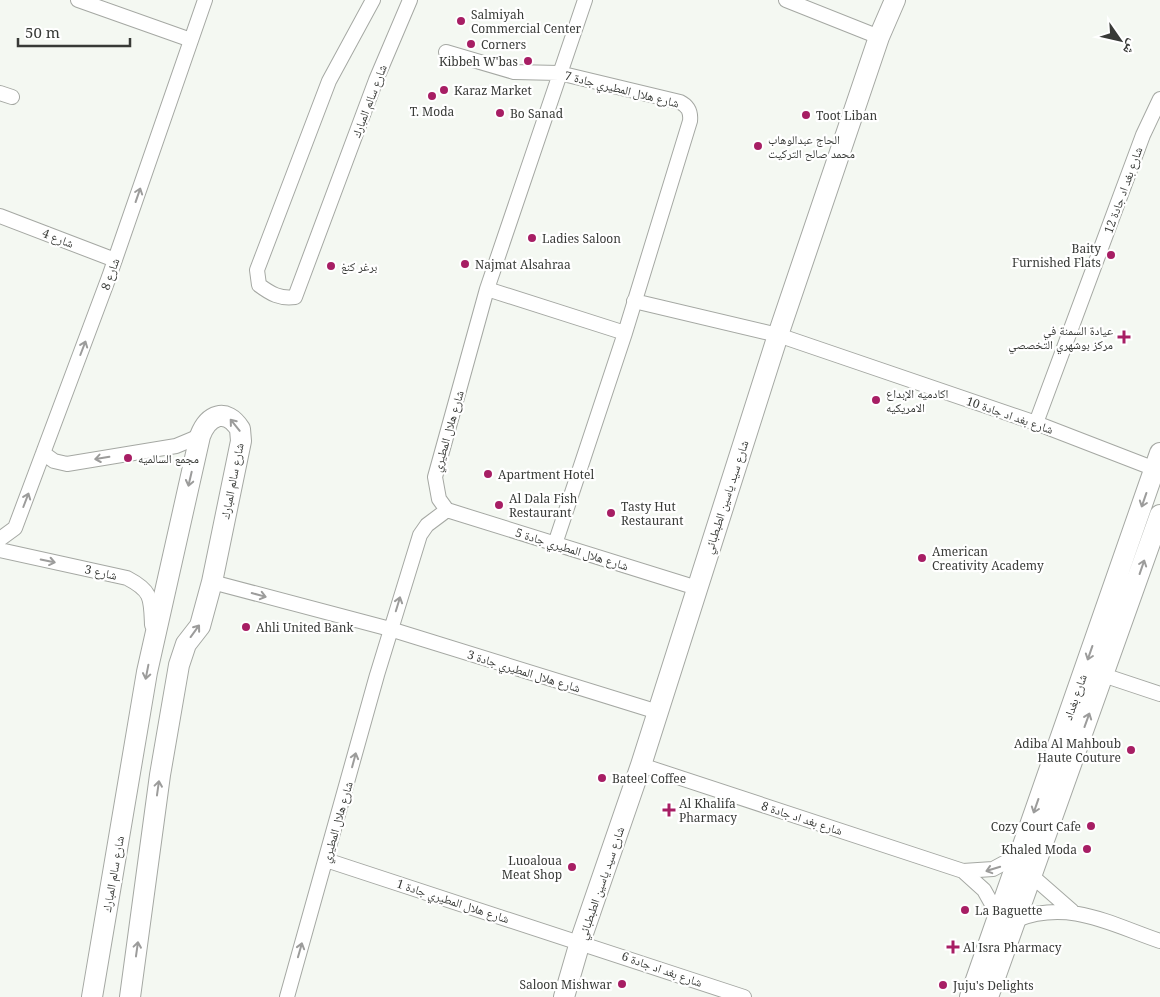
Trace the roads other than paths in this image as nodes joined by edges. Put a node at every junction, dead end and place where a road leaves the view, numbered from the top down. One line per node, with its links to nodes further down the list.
1 (78, 0): 9 (street)
2 (205, 0): 9 (street, شارع 8)
3 (373, 0): 4 (street, شارع سالم المبارك)
4 (410, 0)
5 (585, 0): 11 (street, شارع هلال المطيري)
6 (786, 0): 8 (street)
7 (895, 0): 8 (street, شارع سيد ياسين الطبطبائي)
8 (879, 37): 18 (street, شارع سيد ياسين الطبطبائي)
9 (191, 40): 14 (street, شارع 8, one-way to 9)
10 (446, 52): 11 (street, شارع هلال المطيري جادة 7)
11 (559, 73): 15 (street, شارع هلال المطيري); 16 (street, شارع هلال المطيري جادة 7)
12 (1160, 99): 19 (street, شارع بغد اد جادة 12)
13 (0, 216): 14 (street, شارع 4)
14 (115, 260): 21 (street, شارع 8, one-way to 14)
15 (487, 289): 17 (street); 23 (street, شارع هلال المطيري)
16 (634, 301): 17 (street, شارع هلال المطيري جادة 7); 18 (street)
17 (624, 333): 26 (street, شارع هلال المطيري جادة 7)
18 (778, 335): 19 (street, شارع بغد اد جادة 10); 29 (street, شارع سيد ياسين الطبطبائي)
19 (1036, 423): 22 (street, شارع بغد اد جادة 10)
20 (200, 436): 21 (street, one-way to 21); 28 (street, شارع سالم المبارك, one-way to 20); 31 (street, شارع سالم المبارك, one-way to 31)
21 (43, 453): 25 (street, شارع 8, one-way to 21)
22 (1157, 461): 36 (street, شارع بغداد, one-way to 36)
23 (447, 510): 26 (street, شارع هلال المطيري جادة 5); 30 (street, شارع هلال المطيري, one-way to 23)
24 (1160, 516): 32 (street, شارع بغداد, one-way to 24)
25 (0, 539)
26 (555, 544): 29 (street, شارع هلال المطيري جادة 5)
27 (0, 550): 31 (street, شارع 3, one-way to 31)
28 (212, 582): 30 (street, شارع هلال المطيري جادة 3, one-way to 30); 45 (street, شارع سالم المبارك, one-way to 28)
29 (697, 588): 34 (street, شارع سيد ياسين الطبطبائي)
30 (390, 629): 34 (street, شارع هلال المطيري جادة 3); 37 (street, شارع هلال المطيري, one-way to 30)
31 (153, 642): 44 (street, شارع سالم المبارك, one-way to 44)
32 (1103, 675): 33 (street); 39 (street, شارع بغداد, one-way to 32)
33 (1160, 694)
34 (658, 712): 35 (street, شارع سيد ياسين الطبطبائي)
35 (642, 764): 38 (street, شارع بغد اد جادة 8); 42 (street, شارع سيد ياسين الطبطبائي)
36 (1019, 855): 38 (street, شارع بغد اد جادة 8, one-way to 38); 41 (street, شارع بغداد)
37 (326, 860): 42 (street, شارع هلال المطيري جادة 1); 46 (street, شارع هلال المطيري, one-way to 37)
38 (963, 871): 41 (street, شارع بغد اد جادة 8)
39 (1032, 876): 40 (street); 41 (street, شارع بغداد)
40 (1073, 911): 41 (street); 43 (street)
41 (1007, 917): 49 (street, شارع بغداد); 50 (street, شارع بغداد)
42 (580, 942): 47 (street, شارع سيد ياسين الطبطبائي); 48 (street, شارع بغد اد جادة 6)
43 (1160, 942)
44 (92, 997)
45 (130, 997)
46 (287, 997)
47 (564, 997)
48 (744, 997)
49 (970, 997)
50 (988, 997)

